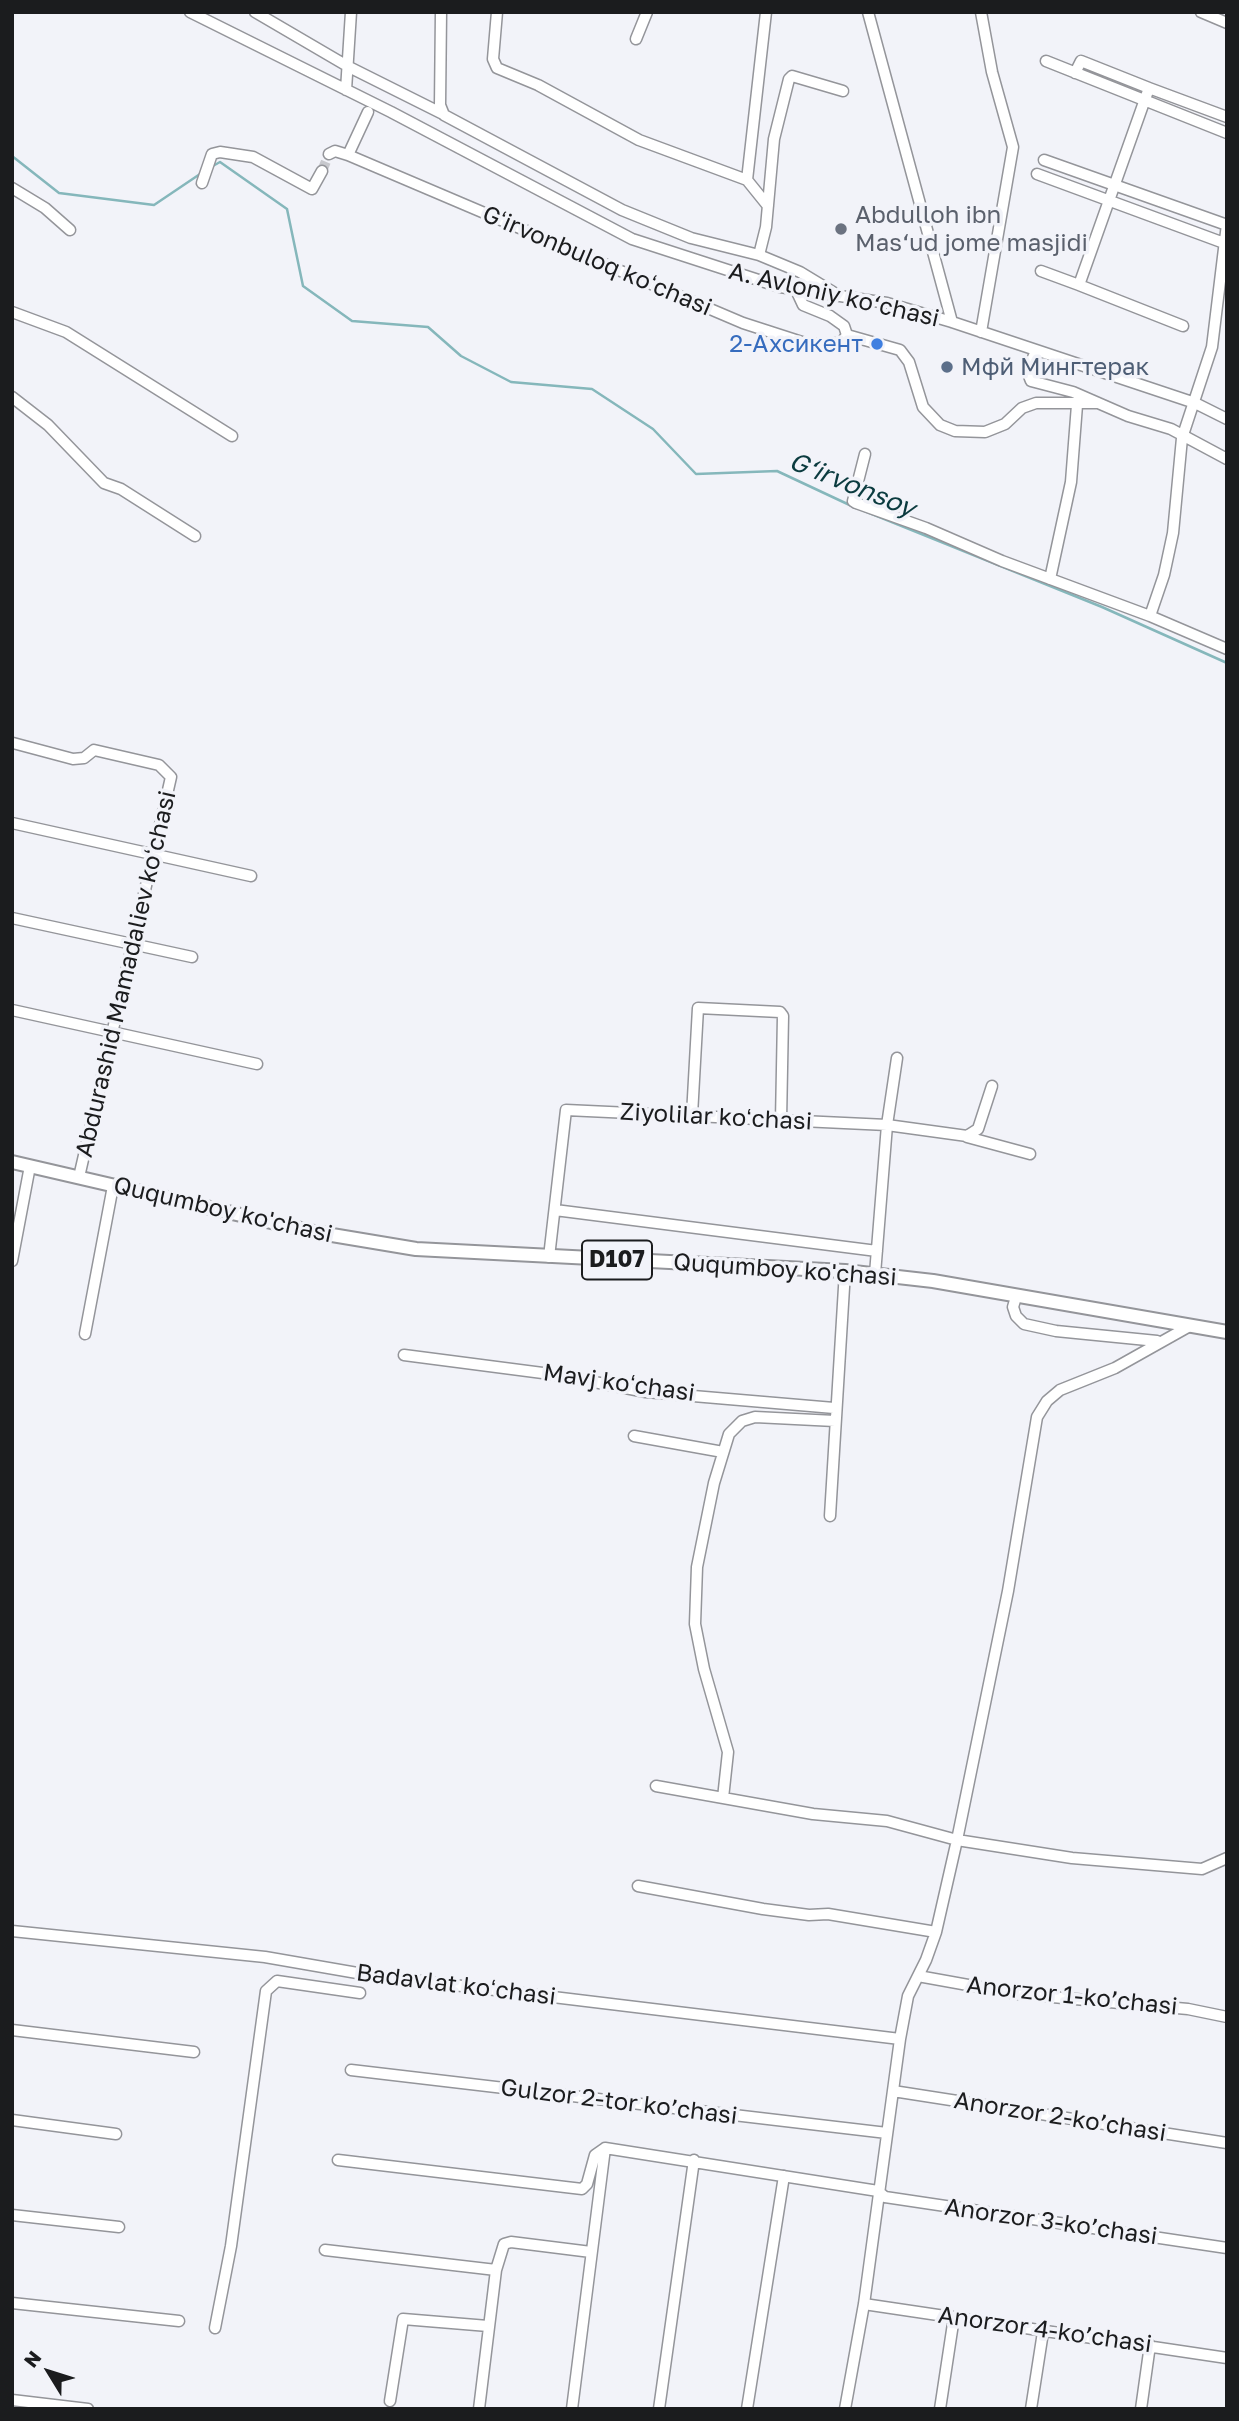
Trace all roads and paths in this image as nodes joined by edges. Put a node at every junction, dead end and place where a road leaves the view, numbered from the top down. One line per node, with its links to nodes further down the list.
1 (190, 12): 17 (street, A. Avloniy ko‘chasi)
2 (255, 12): 14 (street)
3 (351, 12): 14 (street)
4 (441, 12): 21 (street)
5 (497, 12): 29 (street)
6 (647, 12): 12 (street)
7 (766, 12): 29 (street)
8 (869, 12): 45 (street)
9 (981, 12): 47 (street)
10 (1200, 12): 11 (street)
11 (1227, 23)
12 (636, 39)
13 (1046, 61): 15 (street)
14 (349, 67): 17 (street); 21 (street)
15 (1075, 73): 16 (street); 19 (street)
16 (1149, 88): 19 (street); 22 (street)
17 (346, 90): 42 (street, A. Avloniy ko‘chasi)
18 (843, 91): 34 (street)
19 (1144, 102): 23 (street); 31 (street)
20 (368, 112): 25 (street)
21 (441, 113): 38 (street)
22 (1227, 117)
23 (1227, 133)
24 (329, 154): 25 (street, Gʻirvonbuloq koʻchasi)
25 (348, 155): 48 (street, Gʻirvonbuloq koʻchasi)
26 (1044, 160): 31 (street)
27 (322, 171): 30 (street)
28 (1037, 174): 33 (street)
29 (747, 180): 34 (street)
30 (202, 183)
31 (1112, 186): 33 (street); 35 (street)
32 (12, 188): 36 (street)
33 (1107, 201): 37 (street); 41 (street)
34 (768, 206): 38 (street)
35 (1227, 225): 37 (street)
36 (70, 230)
37 (1224, 243): 40 (street)
38 (759, 256): 43 (street)
39 (1041, 271): 41 (street)
40 (1223, 283): 52 (street)
41 (1079, 285): 46 (street)
42 (796, 290): 43 (street, A. Avloniy ko‘chasi); 48 (street)
43 (836, 294): 45 (street, A. Avloniy ko‘chasi)
44 (12, 312): 55 (street)
45 (952, 323): 47 (street, A. Avloniy ko‘chasi)
46 (1183, 326)
47 (981, 332): 49 (street, A. Avloniy ko‘chasi)
48 (847, 335): 53 (street)
49 (1036, 351): 51 (street); 52 (street, A. Avloniy ko‘chasi)
50 (12, 397): 59 (street)
51 (1098, 403): 53 (street); 56 (street)
52 (1195, 403): 54 (street, A. Avloniy ko‘chasi); 56 (street)
53 (1077, 405): 60 (street)
54 (1227, 419)
55 (232, 436)
56 (1182, 438): 58 (street); 61 (street)
57 (865, 454): 60 (street)
58 (1227, 459)
59 (195, 536)
60 (1050, 579): 61 (street)
61 (1150, 616): 62 (street)
62 (1227, 649)
63 (13, 743): 65 (street, Abdurashid Mamadaliev koʻchasi)
64 (12, 823): 65 (street)
65 (151, 854): 66 (street); 68 (street, Abdurashid Mamadaliev koʻchasi)
66 (251, 876)
67 (12, 918): 68 (street)
68 (131, 944): 69 (street); 71 (street, Abdurashid Mamadaliev koʻchasi)
69 (192, 957)
70 (12, 1010): 71 (street)
71 (112, 1033): 73 (street); 82 (street, Abdurashid Mamadaliev koʻchasi)
72 (897, 1058): 77 (street)
73 (257, 1064)
74 (992, 1086): 78 (street)
75 (692, 1115): 76 (street, Ziyolilar koʻchasi); 76 (street); 84 (street, Ziyolilar koʻchasi)
76 (781, 1121): 77 (street, Ziyolilar koʻchasi)
77 (887, 1125): 78 (street, Ziyolilar koʻchasi); 85 (street)
78 (967, 1136): 79 (street, Ziyolilar koʻchasi)
79 (1030, 1154)
80 (12, 1162): 81 (main road, Ququmboy ko'chasi / D107)
81 (30, 1166): 82 (main road, Ququmboy ko'chasi / D107); 87 (street)
82 (79, 1177): 83 (main road, Ququmboy ko'chasi / D107)
83 (113, 1186): 86 (main road, Ququmboy ko'chasi / D107); 93 (street)
84 (555, 1210): 85 (street); 86 (street)
85 (877, 1251): 89 (street)
86 (550, 1257): 88 (main road, Ququmboy ko'chasi / D107)
87 (12, 1261)
88 (845, 1271): 89 (main road, Ququmboy ko'chasi / D107); 96 (street)
89 (875, 1274): 90 (main road, Ququmboy ko'chasi / D107)
90 (1016, 1297): 91 (main road, Ququmboy ko'chasi / D107); 94 (street)
91 (1188, 1326): 92 (main road, Ququmboy ko'chasi / D107); 94 (street)
92 (1227, 1332)
93 (85, 1334)
94 (1157, 1341): 103 (street)
95 (404, 1355): 96 (street, Mavj koʻchasi)
96 (834, 1408): 97 (street)
97 (835, 1421): 99 (street); 100 (street)
98 (634, 1436): 99 (street, Mavj koʻchasi)
99 (723, 1452): 102 (street)
100 (830, 1516)
101 (656, 1787): 102 (street)
102 (723, 1798): 103 (street)
103 (957, 1840): 104 (street); 107 (street)
104 (1227, 1858)
105 (638, 1885): 107 (street)
106 (12, 1931): 112 (street, Badavlat koʻchasi)
107 (936, 1932): 108 (street)
108 (918, 1976): 110 (street, Аnorzor 1-koʼchasi); 112 (street)
109 (360, 1993): 136 (street)
110 (1227, 2017)
111 (12, 2031): 113 (street)
112 (900, 2039): 115 (street)
113 (194, 2052)
114 (351, 2070): 117 (street, Gulzor 2-tor koʼchasi)
115 (893, 2091): 117 (street); 119 (street, Аnorzor 2-koʼchasi)
116 (12, 2120): 118 (street)
117 (887, 2133): 124 (street)
118 (117, 2134)
119 (1227, 2143)
120 (605, 2148): 121 (street); 122 (street, Аnorzor 3-koʼchasi); 129 (street)
121 (338, 2160)
122 (694, 2160): 123 (street, Аnorzor 3-koʼchasi); 145 (street)
123 (784, 2176): 124 (street, Аnorzor 3-koʼchasi); 146 (street)
124 (878, 2190): 127 (street, Аnorzor 3-koʼchasi); 132 (street)
125 (12, 2215): 126 (street)
126 (119, 2227)
127 (1227, 2248)
128 (325, 2250): 130 (street)
129 (591, 2252): 130 (street); 144 (street)
130 (496, 2270): 135 (street)
131 (12, 2303): 134 (street)
132 (864, 2304): 133 (street, Аnorzor 4-koʼchasi); 147 (street)
133 (954, 2316): 137 (street, Аnorzor 4-koʼchasi); 148 (street)
134 (179, 2322)
135 (488, 2326): 141 (street); 143 (street)
136 (215, 2328)
137 (1043, 2332): 138 (street, Аnorzor 4-koʼchasi); 149 (street)
138 (1150, 2344): 139 (street, Аnorzor 4-koʼchasi); 150 (street)
139 (1227, 2358)
140 (12, 2400): 142 (street)
141 (390, 2401)
142 (88, 2409)
143 (478, 2409)
144 (572, 2409)
145 (659, 2409)
146 (747, 2409)
147 (845, 2409)
148 (940, 2409)
149 (1031, 2409)
150 (1141, 2409)

